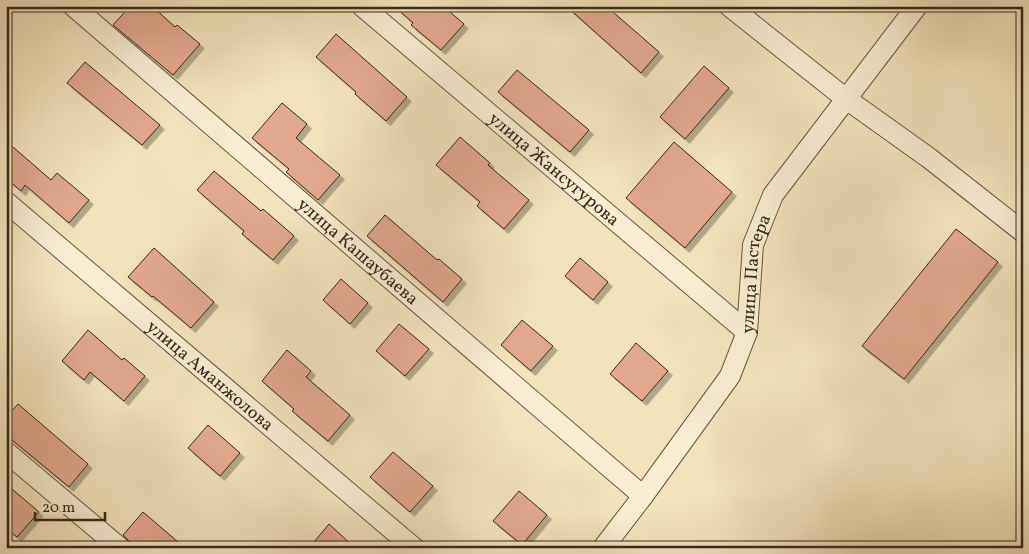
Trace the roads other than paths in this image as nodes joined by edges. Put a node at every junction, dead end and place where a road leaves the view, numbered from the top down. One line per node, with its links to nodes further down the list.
1 (73, 6): 10 (street, улица Кашаубаева)
2 (362, 6): 8 (street, улица Жансугурова)
3 (729, 6): 5 (street)
4 (917, 6): 5 (street, улица Пастера)
5 (845, 98): 7 (street); 8 (street, улица Пастера)
6 (6, 202): 12 (street, улица Аманжолова)
7 (1023, 232)
8 (747, 332): 10 (street, улица Пастера)
9 (6, 452): 11 (street)
10 (643, 496): 13 (street, улица Пастера)
11 (120, 548)
12 (414, 548)
13 (603, 548)

